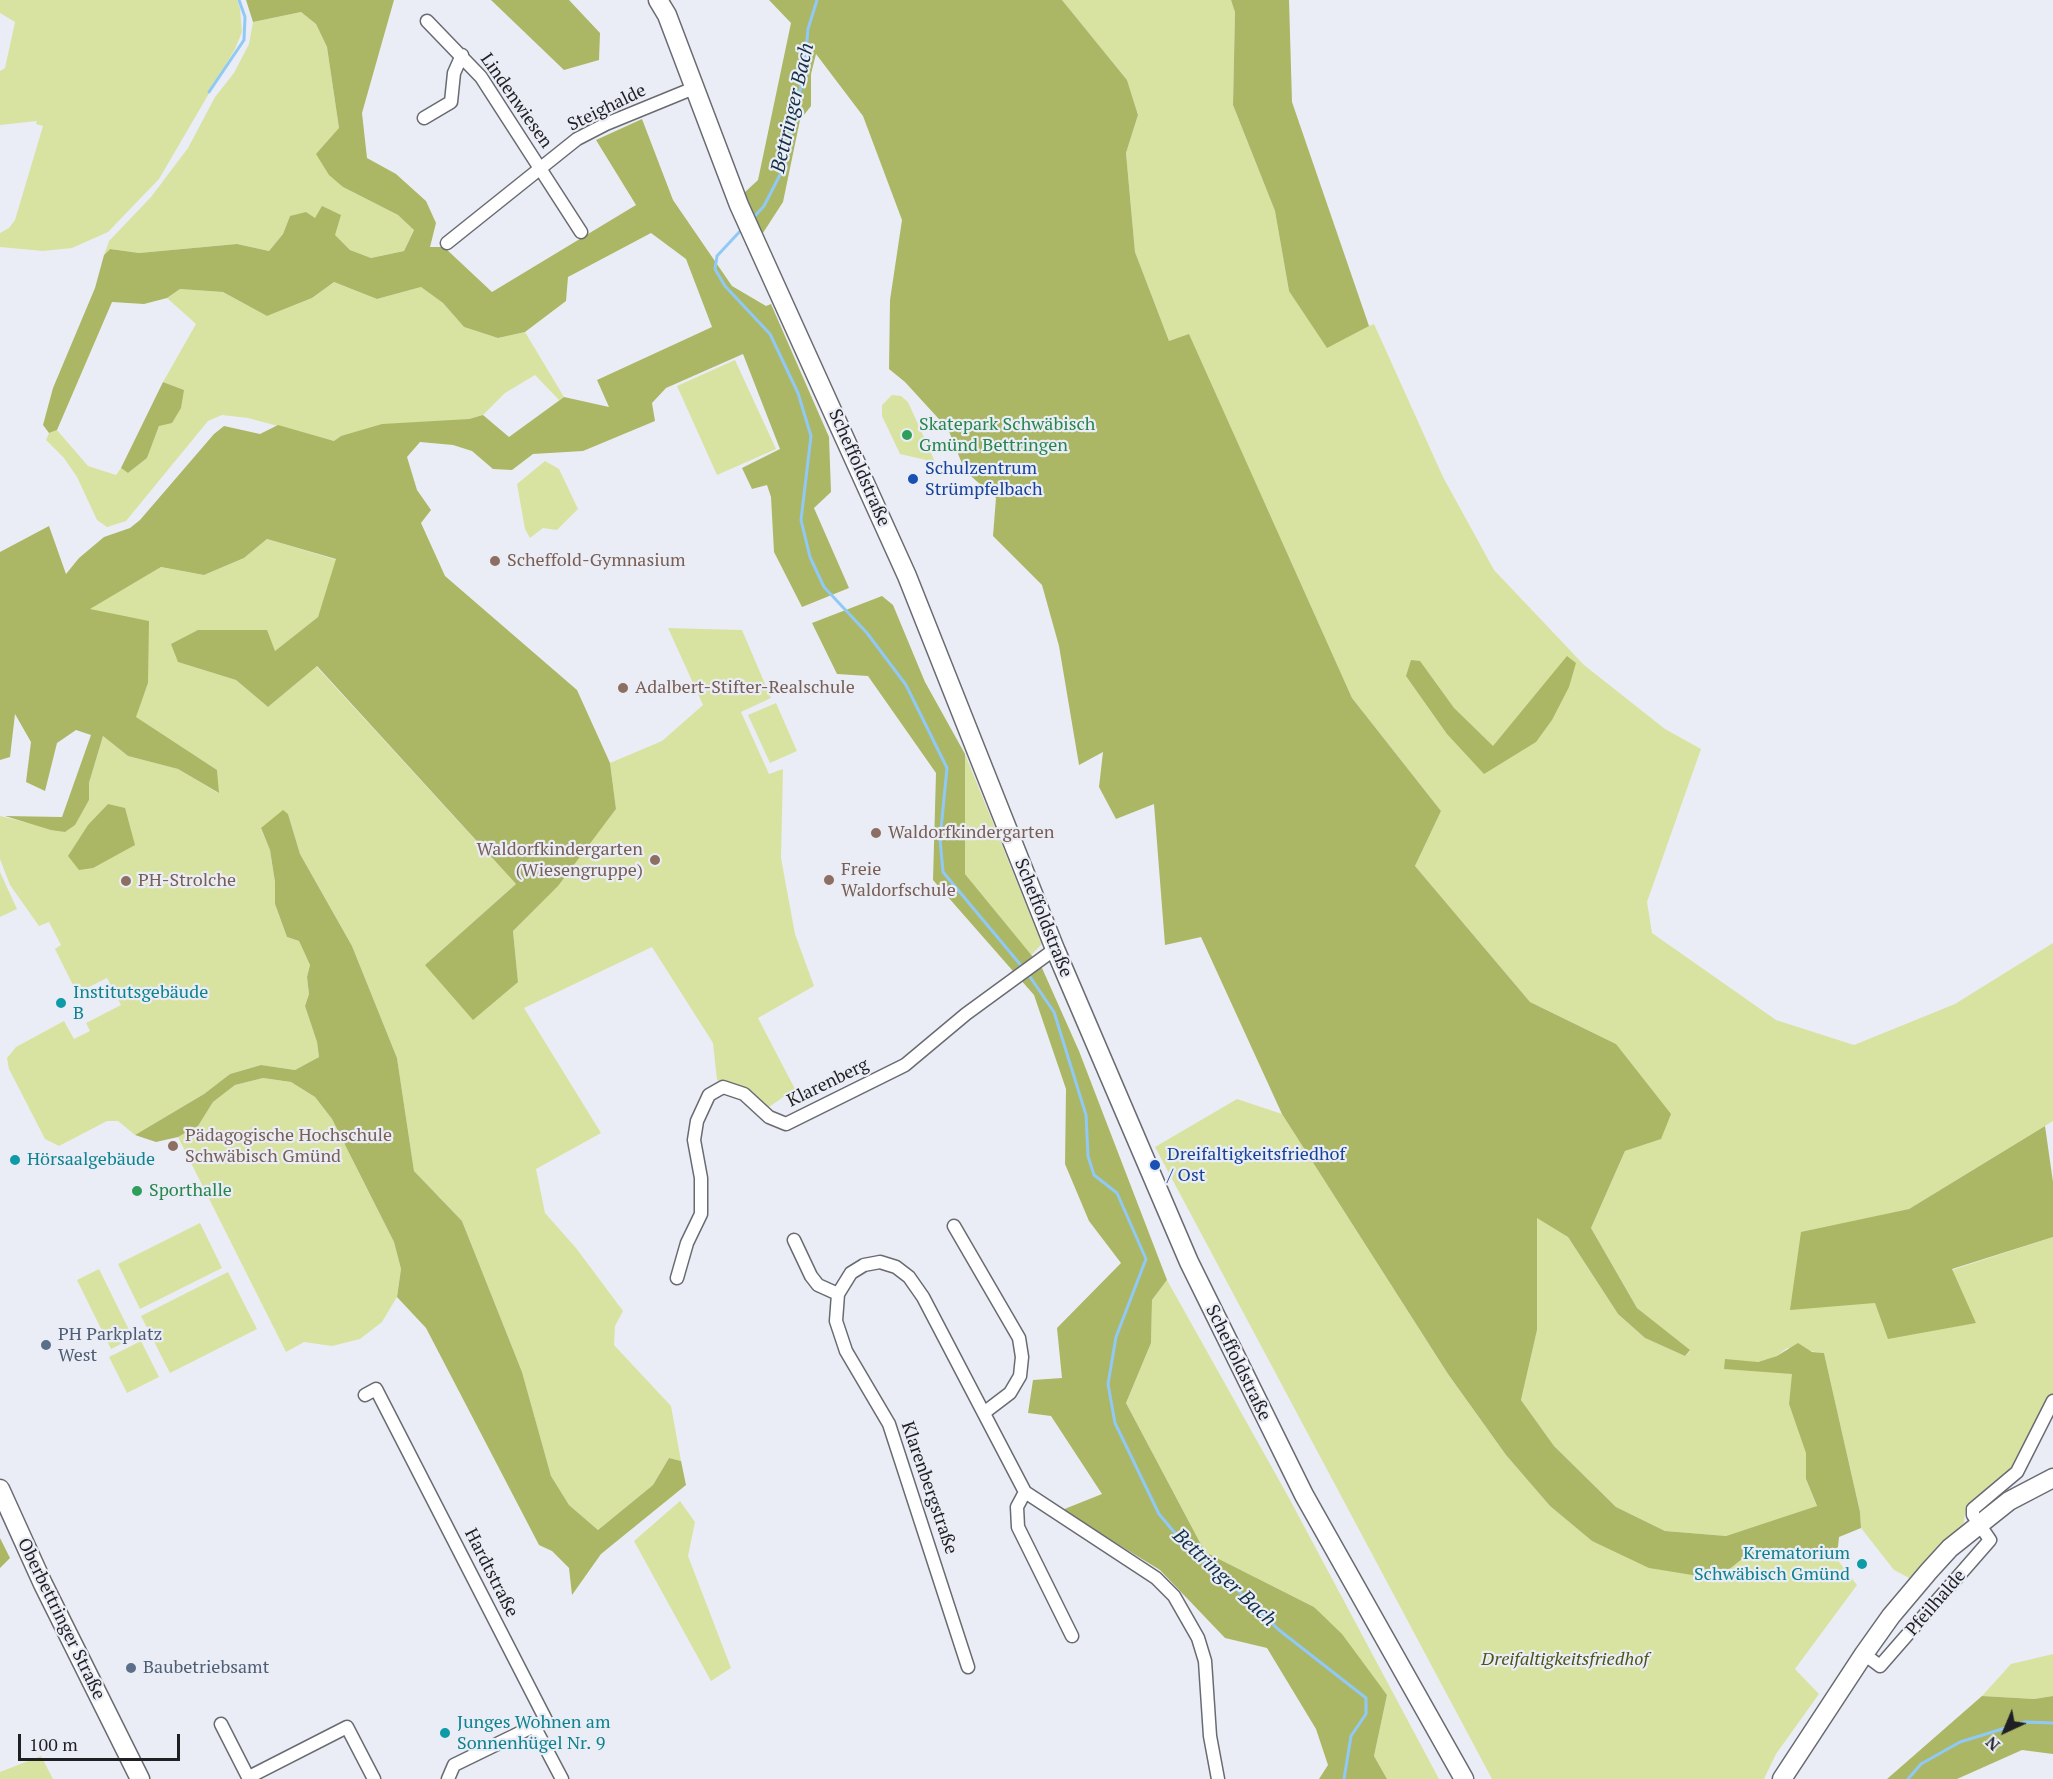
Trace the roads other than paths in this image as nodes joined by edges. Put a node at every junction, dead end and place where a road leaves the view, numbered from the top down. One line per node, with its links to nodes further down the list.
1 (658, 0): 4 (main road, Scheffoldstraße)
2 (427, 21): 3 (street, Lindenwiesen)
3 (462, 56): 5 (street, Lindenwiesen); 6 (street, Lindenwiesen)
4 (694, 88): 6 (street, Steighalde); 9 (main road, Scheffoldstraße)
5 (424, 118)
6 (540, 168): 7 (street); 8 (street, Steighalde)
7 (581, 232)
8 (447, 243)
9 (1049, 953): 12 (street, Klarenberg); 32 (main road, Scheffoldstraße)
10 (954, 1226): 16 (street)
11 (794, 1240): 13 (street)
12 (676, 1278)
13 (838, 1294): 16 (street); 23 (street, Klarenbergstraße)
14 (365, 1395): 25 (street, Hardtstraße)
15 (2053, 1401): 20 (street)
16 (985, 1412): 19 (street)
17 (2053, 1478): 20 (main road, Pfeilhalde)
18 (0, 1489): 27 (main road, Oberbettringer Straße)
19 (1025, 1492): 21 (street); 31 (street)
20 (1978, 1524): 22 (main road, Pfeilhalde); 22 (street, Pfeilhalde)
21 (1072, 1636)
22 (1864, 1654): 33 (main road, Pfeilhalde)
23 (968, 1667)
24 (221, 1724): 26 (street)
25 (534, 1726): 29 (street); 30 (street)
26 (249, 1778): 28 (street)
27 (140, 1779)
28 (374, 1779)
29 (448, 1779)
30 (562, 1779)
31 (1218, 1779)
32 (1464, 1779)
33 (1782, 1779)

